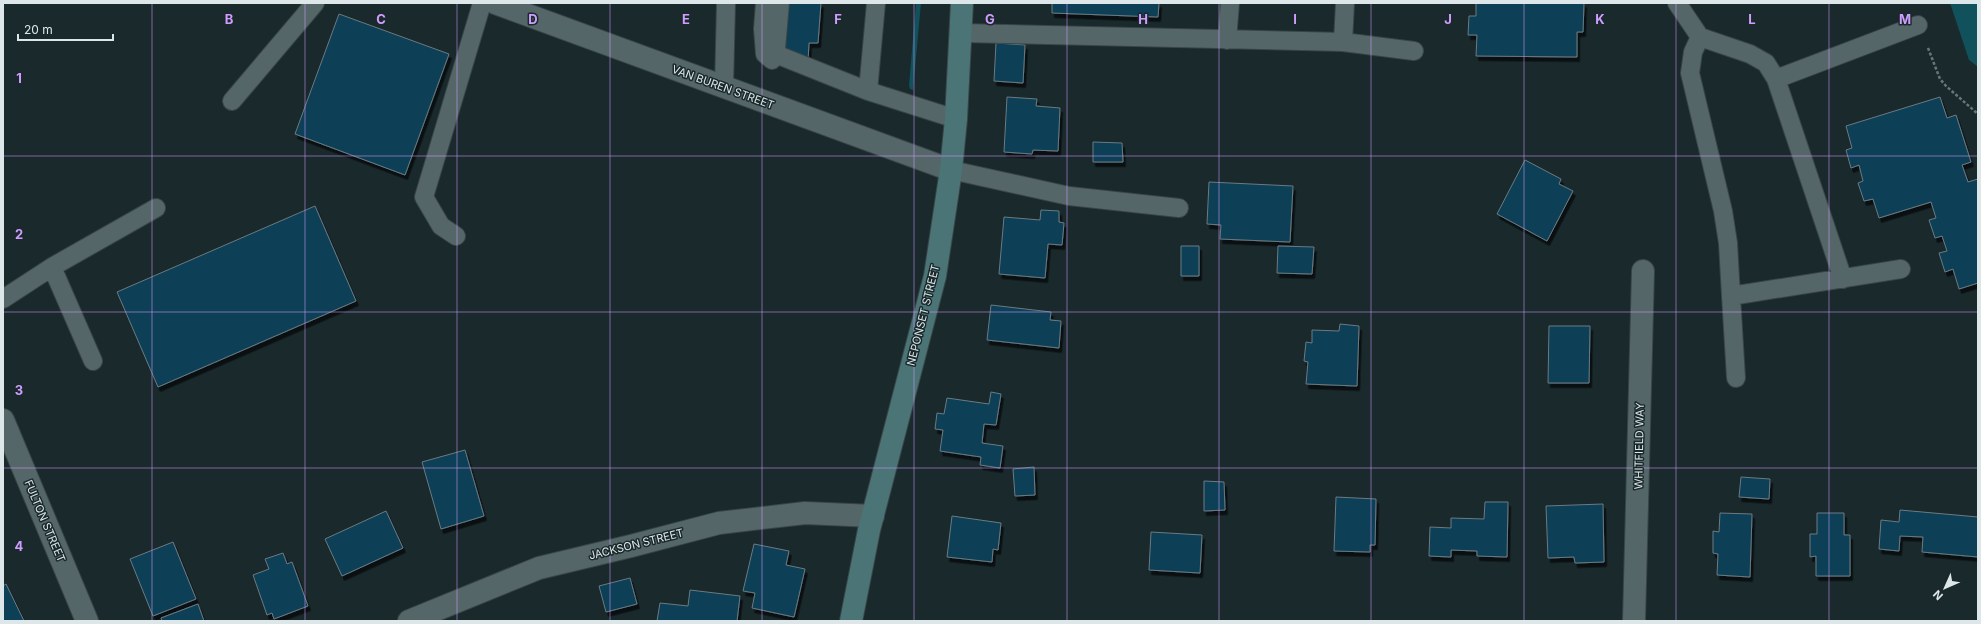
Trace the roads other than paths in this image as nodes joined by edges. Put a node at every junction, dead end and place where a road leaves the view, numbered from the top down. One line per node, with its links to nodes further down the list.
1 (315, 3): 21 (lane)
2 (482, 3): 26 (lane)
3 (495, 3): 19 (street, VAN BUREN STREET)
4 (726, 3): 19 (lane)
5 (765, 3): 20 (lane)
6 (780, 3): 20 (lane)
7 (876, 3): 20 (lane)
8 (962, 3): 13 (main road, NEPONSET STREET)
9 (1230, 3): 15 (lane)
10 (1345, 3): 16 (lane)
11 (1677, 3): 14 (lane)
12 (1918, 25): 18 (lane)
13 (961, 33): 15 (lane); 22 (main road, NEPONSET STREET)
14 (1700, 37): 18 (lane); 31 (lane)
15 (1227, 40): 16 (lane)
16 (1343, 42): 17 (lane)
17 (1414, 51)
18 (1776, 79): 30 (lane)
19 (724, 87): 23 (street, VAN BUREN STREET)
20 (868, 91): 22 (lane)
21 (232, 101)
22 (956, 119): 23 (main road, NEPONSET STREET)
23 (951, 170): 25 (lane); 36 (main road, NEPONSET STREET)
24 (156, 208): 27 (lane)
25 (1180, 208)
26 (456, 236)
27 (52, 267): 32 (lane); 33 (lane)
28 (1901, 269): 30 (lane)
29 (1643, 271): 40 (street, WHITFIELD WAY)
30 (1843, 279): 31 (lane)
31 (1731, 296): 34 (lane)
32 (3, 298)
33 (93, 361)
34 (1736, 378)
35 (3, 420): 37 (street, FULTON STREET)
36 (873, 516): 38 (street, JACKSON STREET); 39 (main road, NEPONSET STREET)
37 (87, 621)
38 (409, 621)
39 (851, 621)
40 (1634, 621)

